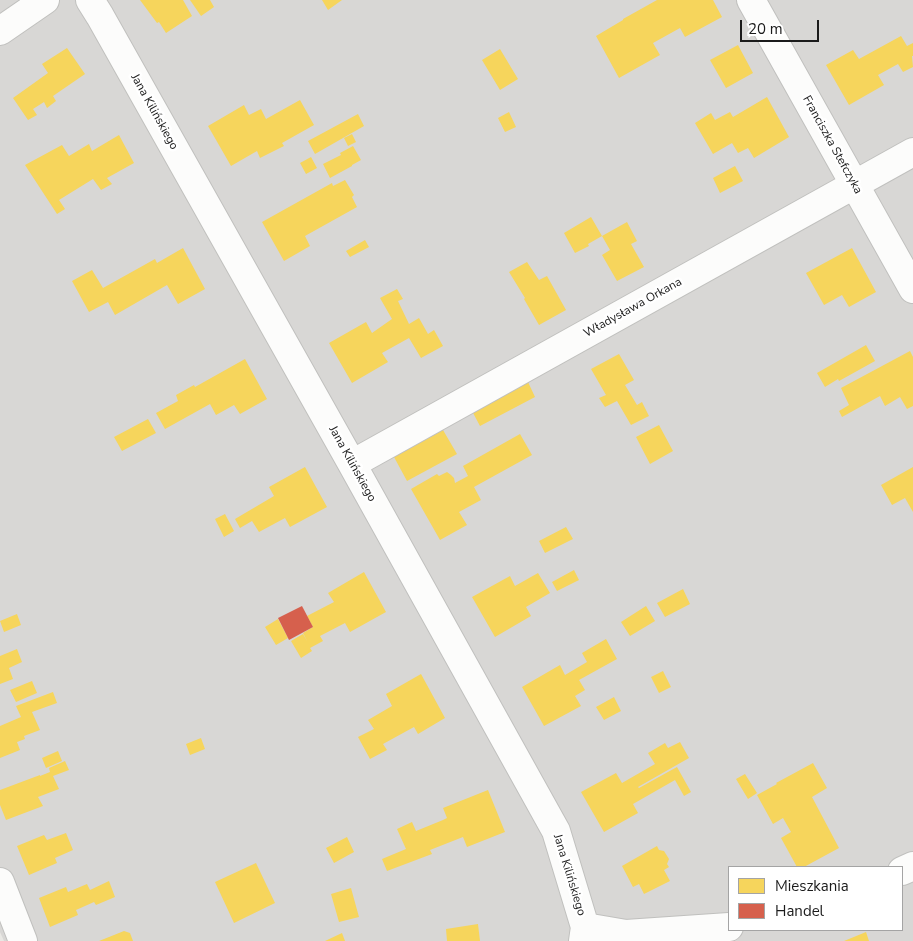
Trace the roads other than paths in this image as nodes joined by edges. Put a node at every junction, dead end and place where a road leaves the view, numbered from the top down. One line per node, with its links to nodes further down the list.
1 (46, 0): 4 (street)
2 (90, 0): 8 (street, Jana Kilińskiego)
3 (751, 0): 6 (street, Franciszka Stefczyka)
4 (0, 31)
5 (913, 152): 6 (street, Władysława Orkana)
6 (854, 185): 7 (street, Franciszka Stefczyka); 8 (street, Władysława Orkana)
7 (913, 289)
8 (352, 464): 11 (street, Jana Kilińskiego)
9 (0, 882): 12 (street)
10 (728, 927): 11 (street)
11 (584, 934)
12 (23, 941)

